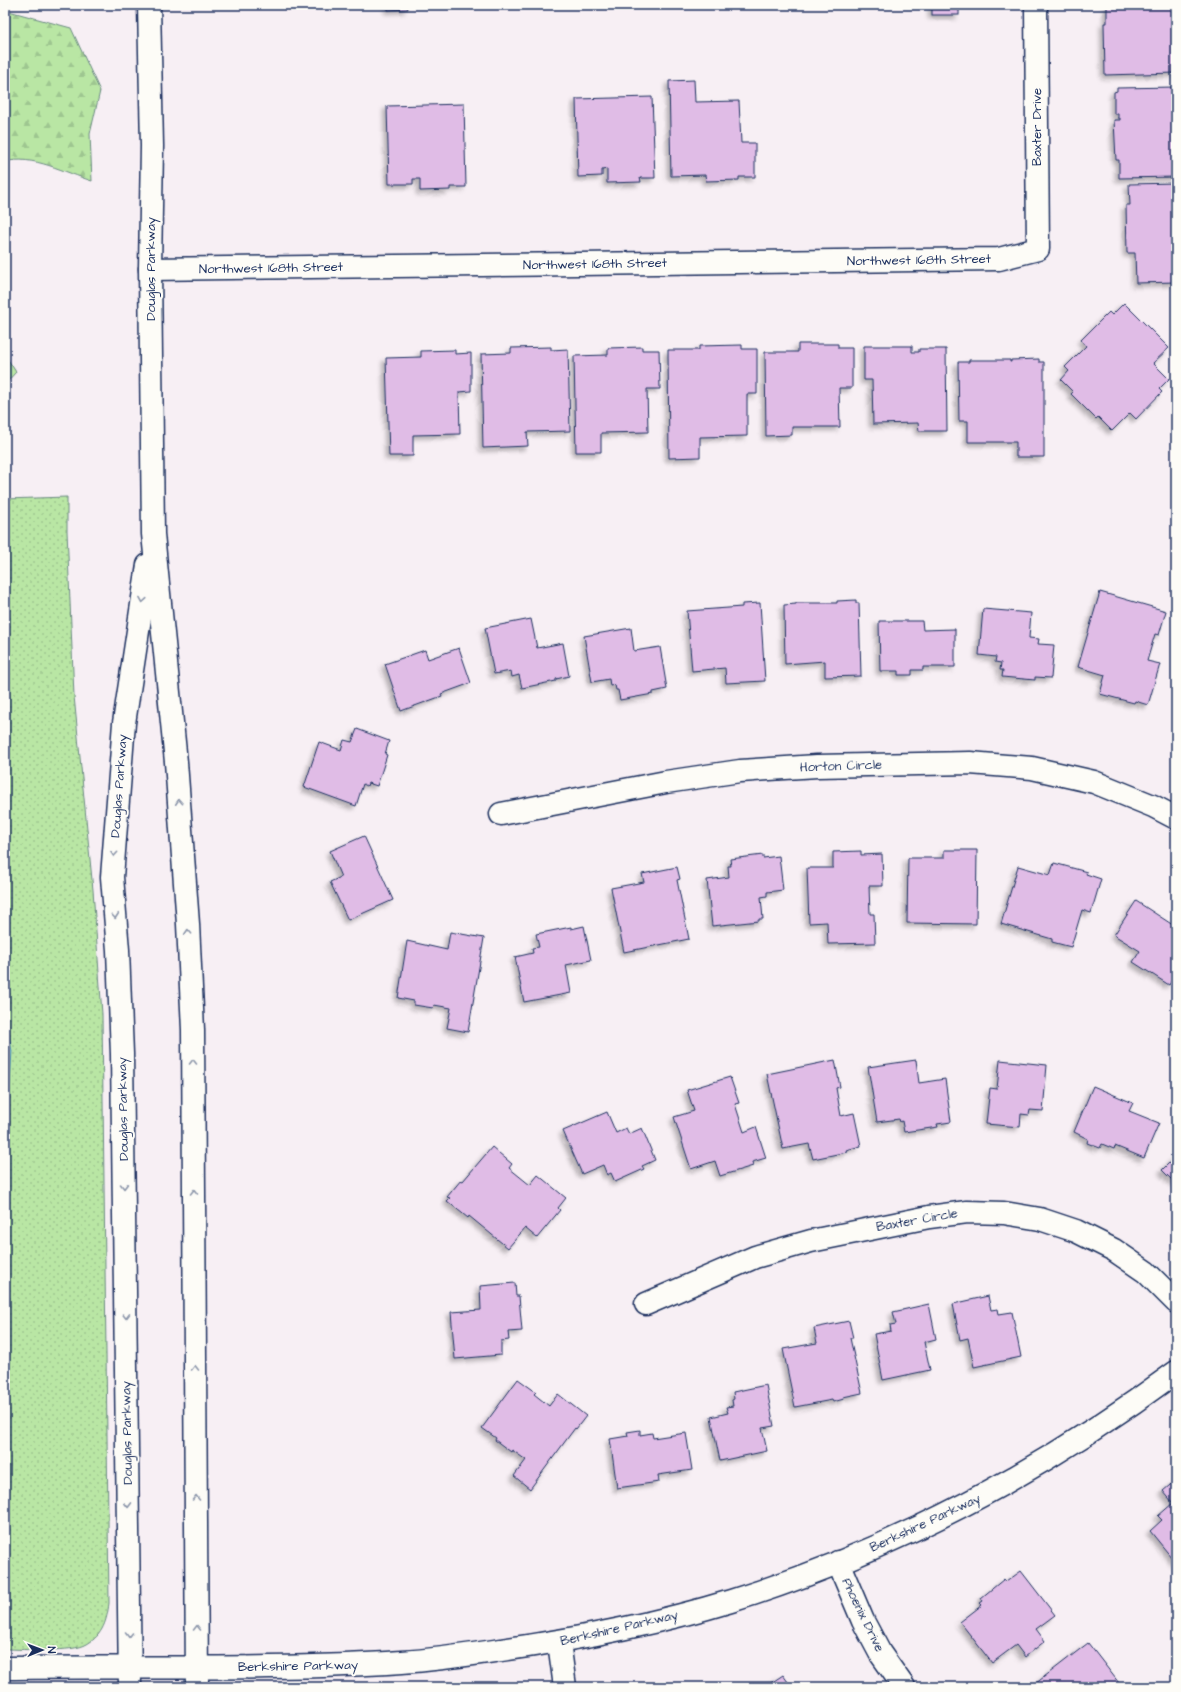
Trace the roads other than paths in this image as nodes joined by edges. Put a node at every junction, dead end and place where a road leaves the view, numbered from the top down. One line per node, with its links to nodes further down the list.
1 (149, 5): 4 (street, Douglas Parkway)
2 (1036, 5): 3 (street, Baxter Drive)
3 (1038, 249): 4 (street, Northwest 168th Street)
4 (150, 269): 5 (street, Douglas Parkway)
5 (153, 534): 14 (street, Douglas Parkway, one-way to 14); 15 (street, Douglas Parkway, one-way to 5)
6 (500, 814): 7 (street, Horton Circle)
7 (1176, 818)
8 (1176, 1302): 9 (street, Baxter Circle)
9 (646, 1304)
10 (1176, 1372): 11 (street, Berkshire Parkway)
11 (838, 1562): 12 (street, Berkshire Parkway); 17 (street, Phoenix Drive)
12 (559, 1642): 15 (street, Berkshire Parkway); 16 (street)
13 (5, 1668): 14 (street, Berkshire Parkway)
14 (130, 1677): 15 (street, Berkshire Parkway)
15 (197, 1677)
16 (565, 1687)
17 (904, 1687)

